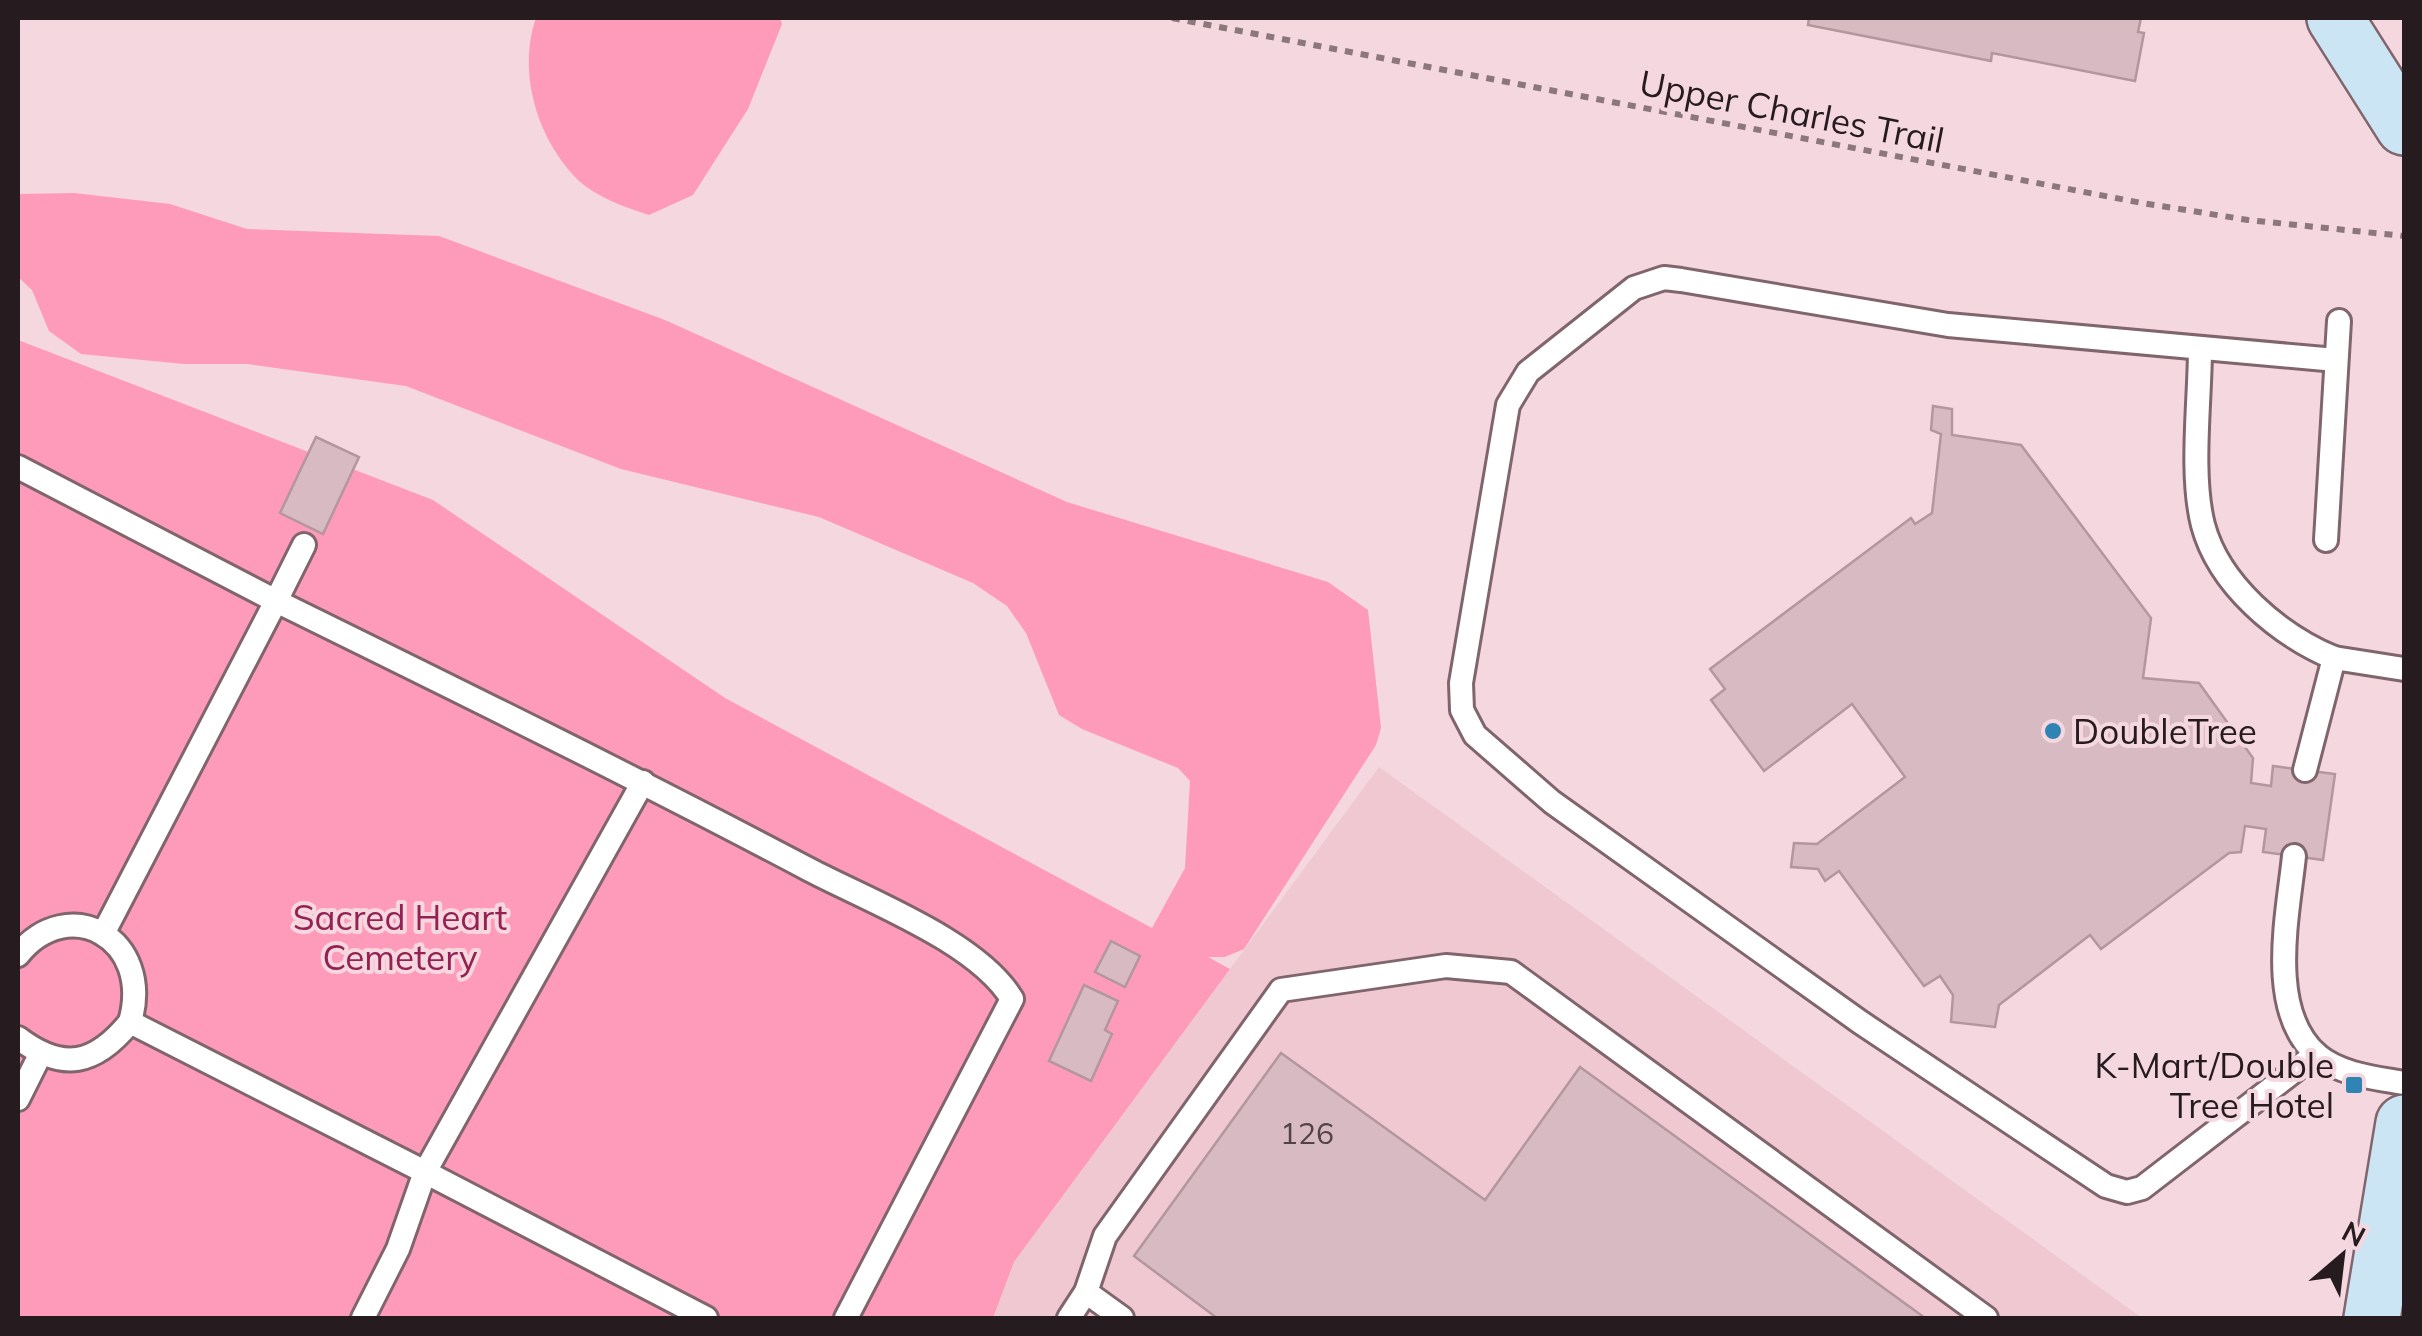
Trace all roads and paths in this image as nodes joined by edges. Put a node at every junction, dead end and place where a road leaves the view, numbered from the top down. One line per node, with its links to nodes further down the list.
1 (1172, 18): 4 (path, Upper Charles Trail)
2 (2335, 18): 3 (main road)
3 (2404, 128)
4 (2404, 236)
5 (2339, 321): 7 (lane)
6 (2200, 348): 7 (lane); 12 (lane); 21 (lane)
7 (2336, 360): 9 (lane)
8 (18, 467): 11 (lane)
9 (2326, 540)
10 (304, 544): 11 (lane)
11 (276, 600): 15 (lane); 17 (lane)
12 (2334, 658): 13 (lane); 14 (lane)
13 (2404, 669)
14 (2305, 770)
15 (643, 782): 26 (lane); 30 (lane)
16 (2294, 856): 21 (lane)
17 (104, 934): 18 (lane); 19 (lane)
18 (18, 955)
19 (130, 1022): 22 (lane); 26 (lane)
20 (18, 1038): 22 (lane)
21 (2316, 1054): 23 (lane)
22 (40, 1055): 24 (lane)
23 (2404, 1083)
24 (18, 1100)
25 (2404, 1123): 34 (main road)
26 (426, 1172): 28 (lane); 29 (lane)
27 (1086, 1292): 31 (lane); 32 (lane); 33 (lane)
28 (363, 1318)
29 (706, 1318)
30 (846, 1318)
31 (1069, 1318)
32 (1122, 1318)
33 (1986, 1318)
34 (2372, 1318)

